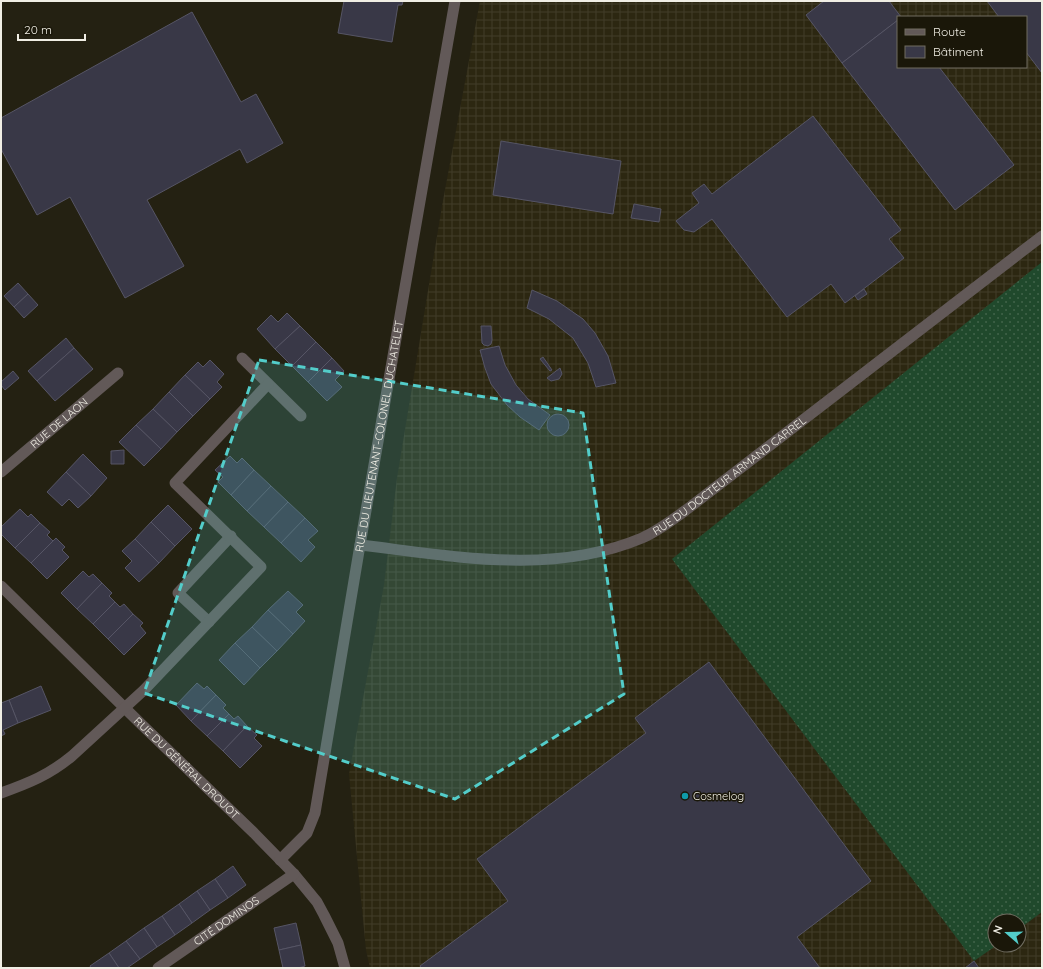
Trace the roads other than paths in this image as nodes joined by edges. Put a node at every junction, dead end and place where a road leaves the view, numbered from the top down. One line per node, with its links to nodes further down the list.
1 (455, 1): 9 (street, RUE DU LIEUTENANT-COLONEL DUCHATELET)
2 (1042, 236): 9 (street, RUE DU DOCTEUR ARMAND CARREL)
3 (242, 358): 5 (street)
4 (118, 373): 7 (street, RUE DE LAON)
5 (268, 384): 6 (street); 8 (street)
6 (301, 416)
7 (1, 472)
8 (231, 536): 11 (street); 11 (street)
9 (360, 545): 14 (street, RUE DU LIEUTENANT-COLONEL DUCHATELET)
10 (1, 586): 12 (street, RUE DU GÉNÉRAL DROUOT)
11 (209, 622): 12 (street)
12 (125, 708): 13 (street); 14 (street, RUE DU GÉNÉRAL DROUOT)
13 (1, 793)
14 (280, 860): 15 (street, RUE DU GÉNÉRAL DROUOT)
15 (294, 874): 16 (street, CITÉ DOMINOS); 17 (street, RUE DU GÉNÉRAL DROUOT)
16 (158, 968)
17 (345, 968)

